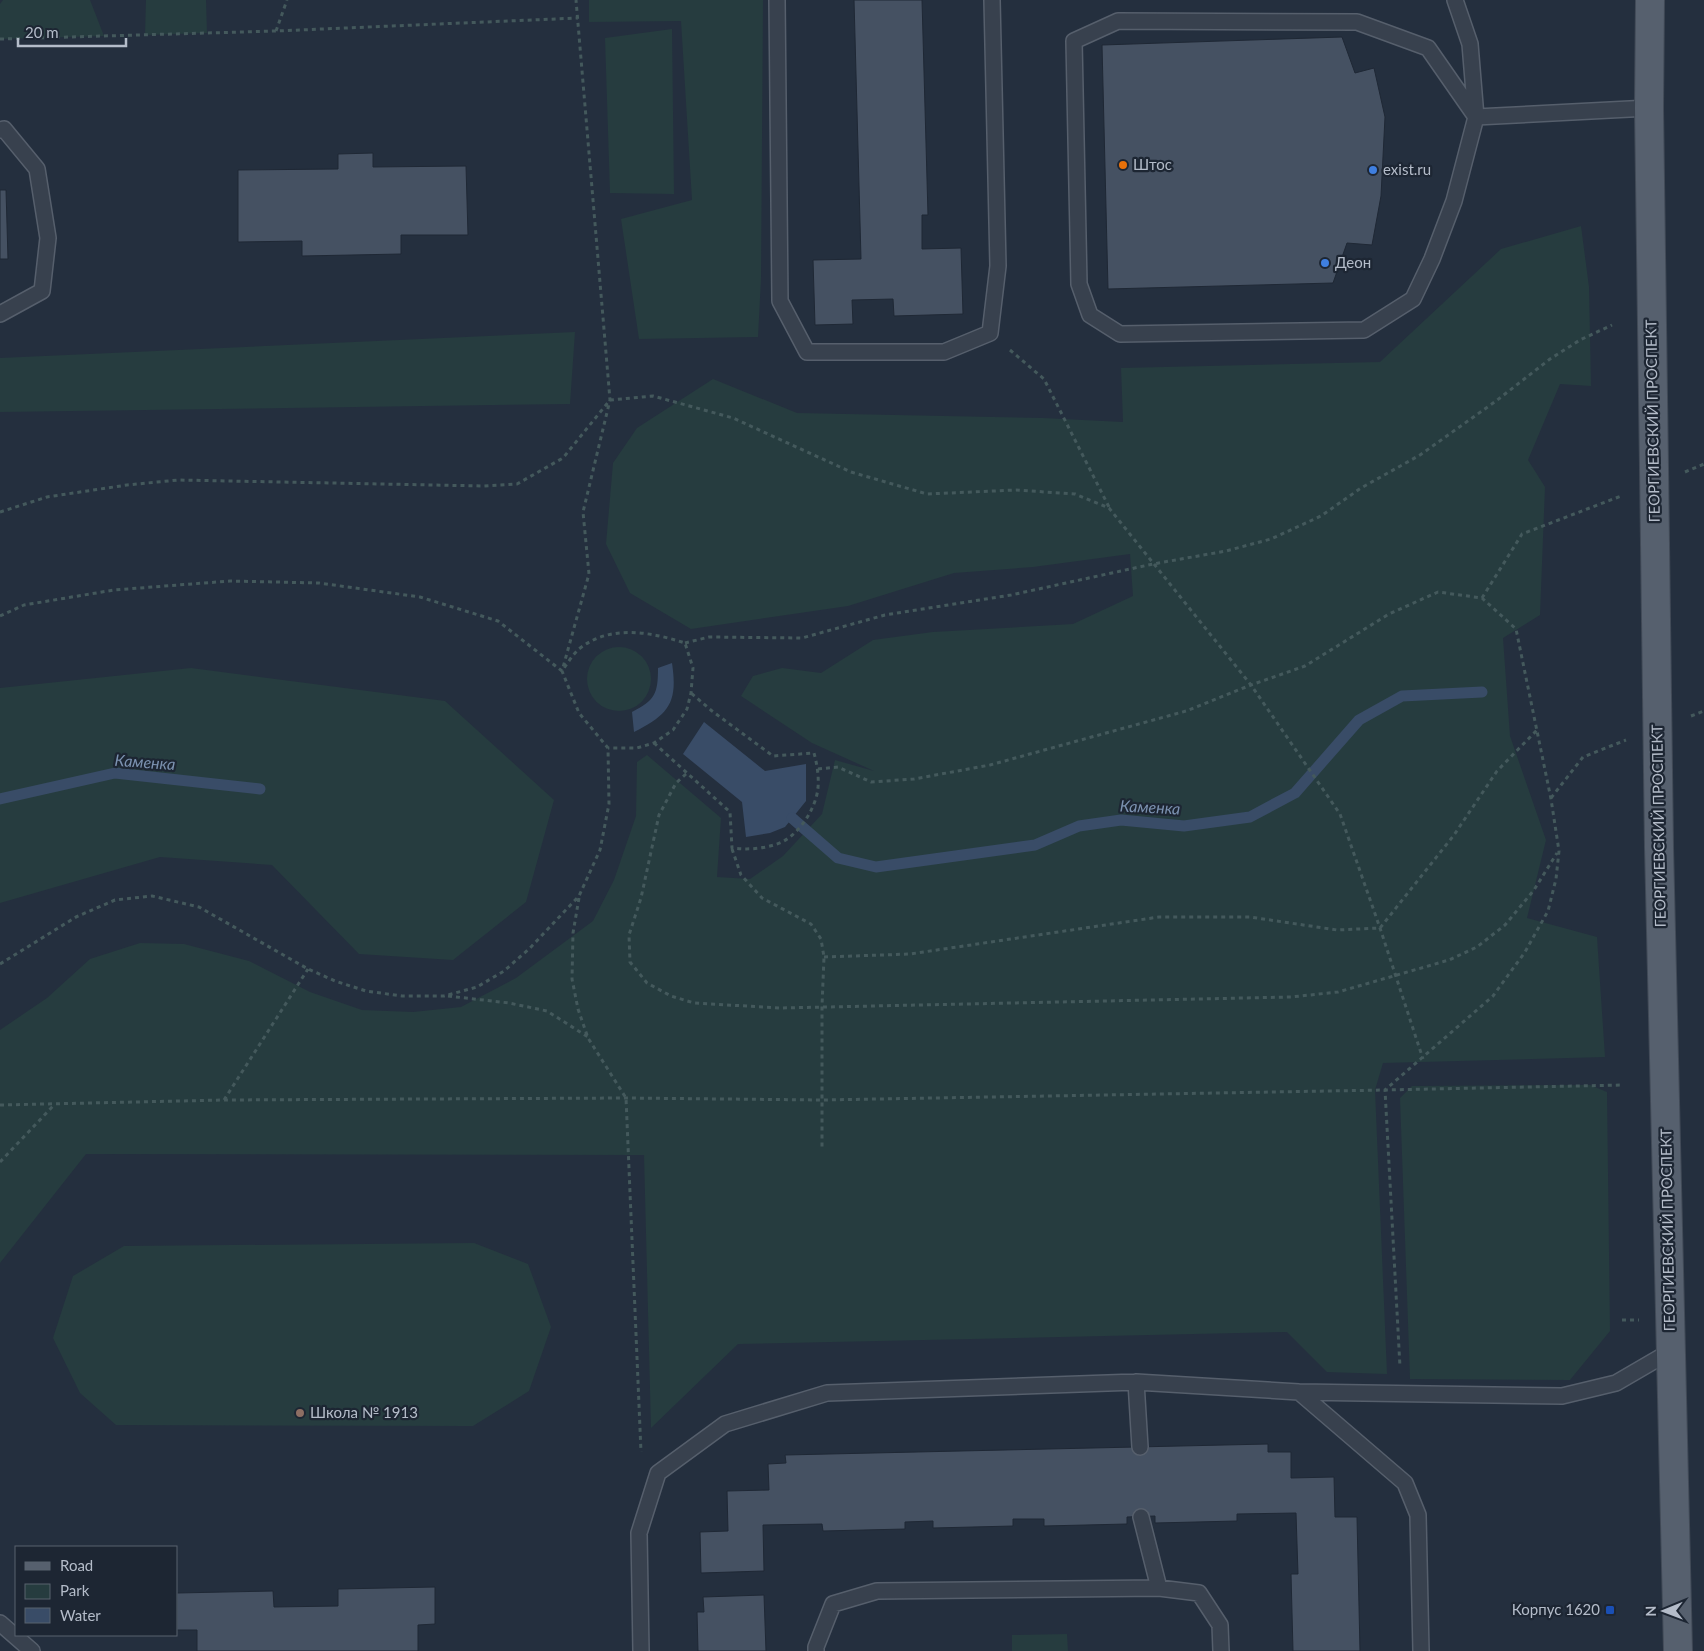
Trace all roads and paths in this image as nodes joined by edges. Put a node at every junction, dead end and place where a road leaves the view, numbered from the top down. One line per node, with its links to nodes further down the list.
1 (287, 0): 8 (path)
2 (576, 0): 7 (path)
3 (777, 0): 15 (lane)
4 (992, 0): 15 (lane)
5 (1455, 0): 11 (lane)
6 (1650, 0): 10 (main road, ГЕОРГИЕВСКИЙ ПРОСПЕКТ)
7 (578, 18): 8 (path); 16 (path)
8 (276, 30): 9 (path)
9 (0, 39)
10 (1649, 108): 11 (lane); 18 (main road, ГЕОРГИЕВСКИЙ ПРОСПЕКТ)
11 (1476, 117): 11 (lane)
12 (0, 130): 13 (lane)
13 (0, 314)
14 (1612, 325): 22 (path)
15 (990, 333): 20 (path)
16 (610, 400): 20 (path); 21 (path); 26 (path)
17 (1704, 464): 18 (path)
18 (1665, 471): 59 (main road, ГЕОРГИЕВСКИЙ ПРОСПЕКТ, bridge)
19 (1622, 496): 23 (path)
20 (1109, 508): 22 (path)
21 (0, 512)
22 (1153, 564): 25 (path); 27 (path)
23 (1482, 598): 27 (path); 31 (path)
24 (0, 616): 26 (path)
25 (685, 643): 26 (path); 28 (path)
26 (562, 670): 34 (path)
27 (1251, 685): 35 (path); 41 (path)
28 (691, 693): 33 (path); 35 (path)
29 (1704, 711): 30 (path)
30 (1685, 718)
31 (1538, 730): 37 (path); 41 (path)
32 (1629, 739): 37 (path)
33 (654, 743): 34 (path); 36 (path)
34 (608, 748): 40 (path)
35 (818, 769): 38 (path)
36 (686, 774): 38 (path); 47 (path)
37 (1551, 798): 39 (path)
38 (732, 848): 42 (path)
39 (1559, 851): 45 (path); 49 (path)
40 (579, 896): 46 (path); 48 (path)
41 (1380, 928): 42 (path); 45 (path)
42 (824, 957): 47 (path)
43 (0, 964): 44 (path)
44 (308, 968): 46 (path); 53 (path)
45 (1395, 975): 47 (path); 49 (path)
46 (444, 996): 48 (path)
47 (822, 1006): 54 (path)
48 (588, 1038): 52 (path)
49 (1423, 1059): 51 (path)
50 (1622, 1084): 51 (path)
51 (1386, 1090): 54 (path); 62 (path)
52 (626, 1098): 53 (path); 54 (path); 64 (path)
53 (224, 1100): 55 (path)
54 (822, 1100): 57 (path)
55 (54, 1104): 56 (path); 58 (path)
56 (0, 1105)
57 (822, 1150)
58 (0, 1162)
59 (1671, 1351): 62 (lane); 73 (main road, ГЕОРГИЕВСКИЙ ПРОСПЕКТ)
60 (1136, 1382): 61 (lane); 63 (lane); 64 (lane)
61 (1299, 1392): 62 (lane); 72 (lane)
62 (1402, 1394)
63 (1140, 1447)
64 (658, 1473): 69 (lane)
65 (1141, 1517): 66 (lane)
66 (1160, 1588): 70 (lane); 71 (lane)
67 (0, 1623): 68 (lane)
68 (32, 1651)
69 (642, 1651)
70 (816, 1651)
71 (1220, 1651)
72 (1421, 1651)
73 (1678, 1651)

